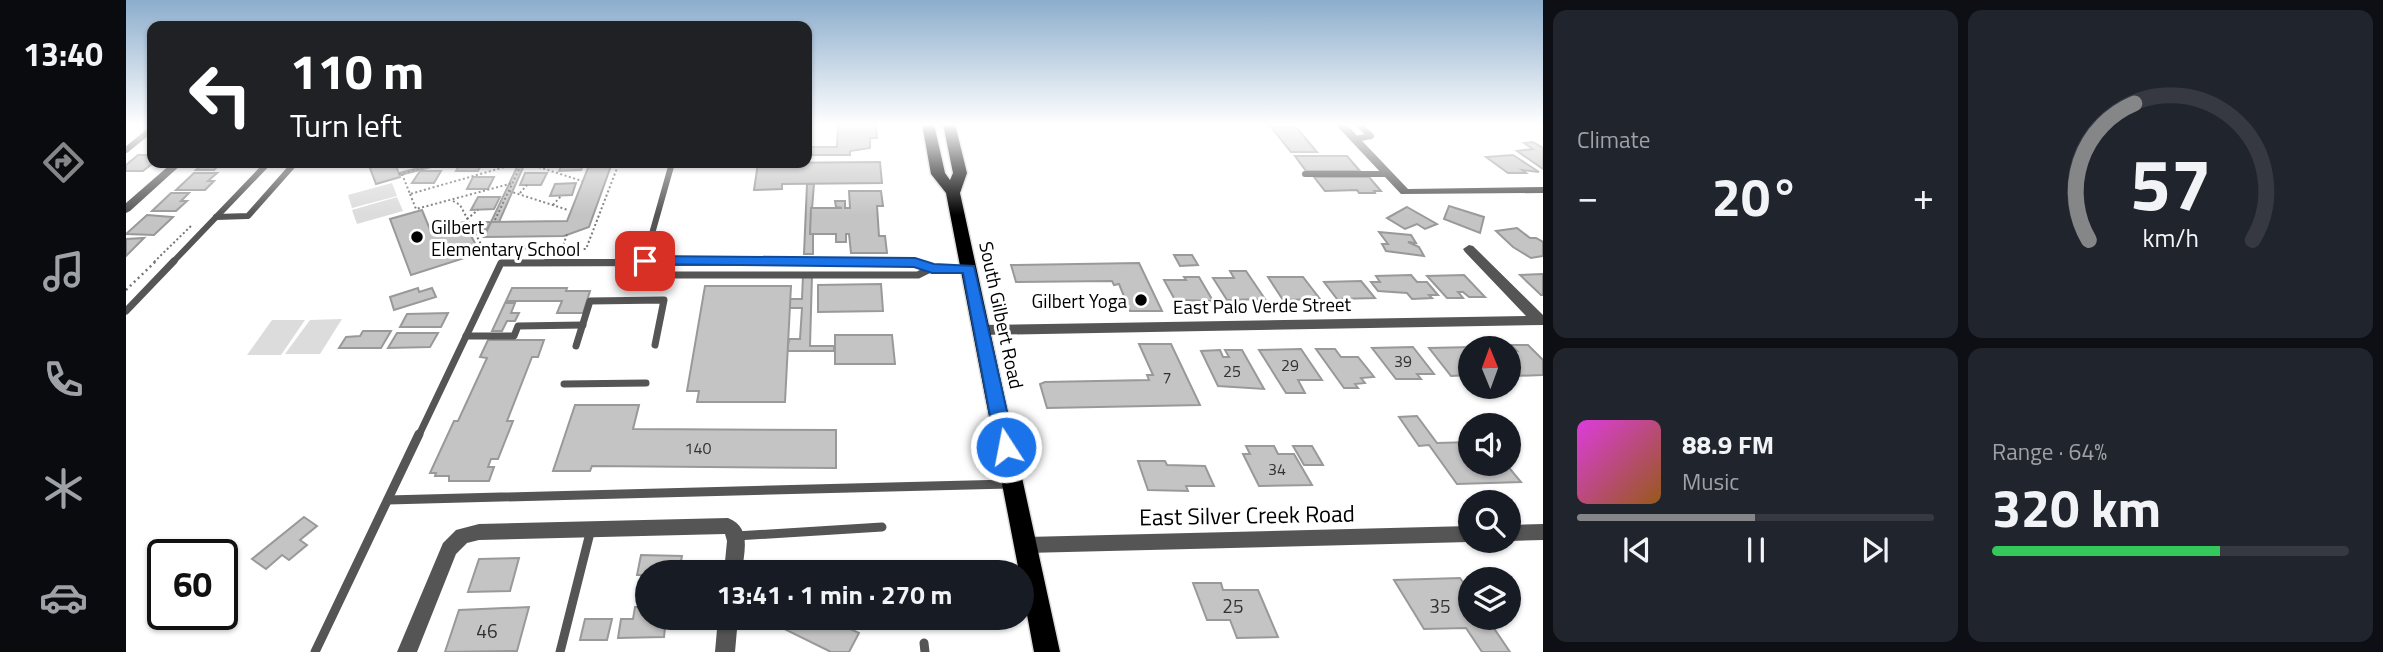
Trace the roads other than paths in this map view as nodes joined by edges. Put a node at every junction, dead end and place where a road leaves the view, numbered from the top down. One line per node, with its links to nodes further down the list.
1 (934, 154): 11 (main road, South Gilbert Road)
2 (956, 154): 11 (main road, South Gilbert Road)
3 (1370, 154): 9 (street)
4 (172, 168): 12 (street)
5 (263, 168): 13 (lane)
6 (291, 168): 13 (lane)
7 (671, 168): 15 (lane)
8 (1305, 174): 9 (lane)
9 (1388, 174): 10 (street)
10 (1543, 190)
11 (953, 193): 19 (main road, South Gilbert Road)
12 (126, 209)
13 (216, 217): 22 (lane)
14 (1469, 249): 23 (street)
15 (645, 261): 16 (lane); 20 (lane); 26 (lane)
16 (789, 261): 17 (lane); 20 (lane)
17 (838, 262): 18 (lane); 21 (lane)
18 (932, 268): 19 (lane); 21 (lane)
19 (969, 269): 25 (main road, South Gilbert Road)
20 (788, 275): 21 (lane)
21 (838, 275)
22 (126, 311)
23 (1540, 320): 25 (street, East Palo Verde Street)
24 (583, 325): 26 (lane); 27 (lane); 28 (lane)
25 (982, 330): 31 (main road, South Gilbert Road)
26 (467, 336): 32 (lane)
27 (654, 345)
28 (576, 346)
29 (646, 383): 30 (lane)
30 (564, 384)
31 (1013, 484): 32 (lane); 39 (main road, South Gilbert Road)
32 (388, 500): 42 (lane)
33 (882, 527): 35 (lane)
34 (591, 528): 35 (street); 43 (street); 44 (lane)
35 (731, 531): 40 (street)
36 (1543, 532): 37 (street)
37 (1521, 533)
38 (1458, 534): 39 (street, East Silver Creek Road)
39 (1026, 545): 46 (main road, South Gilbert Road)
40 (732, 560)
41 (727, 630): 45 (street)
42 (315, 652)
43 (407, 652)
44 (560, 652)
45 (724, 652)
46 (1047, 652)

